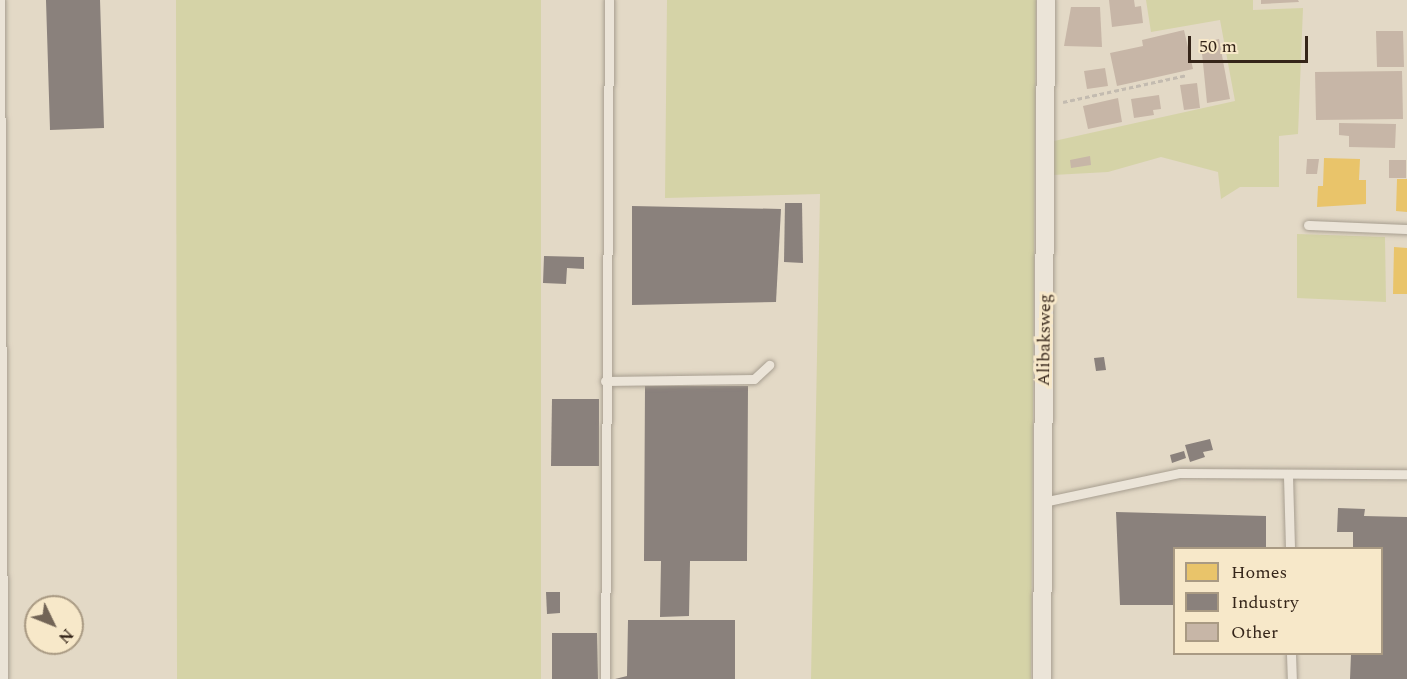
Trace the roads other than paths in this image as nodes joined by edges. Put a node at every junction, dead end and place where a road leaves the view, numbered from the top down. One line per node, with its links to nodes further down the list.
1 (0, 0): 4 (lane)
2 (609, 0): 9 (lane)
3 (1046, 0): 13 (street, Alibaksweg)
4 (0, 67): 5 (lane)
5 (1, 123): 10 (lane)
6 (1308, 225): 7 (lane)
7 (1407, 229)
8 (769, 365): 9 (lane)
9 (605, 381): 18 (lane)
10 (1, 428): 15 (lane)
11 (1407, 474): 12 (lane)
12 (1288, 476): 13 (lane); 14 (lane)
13 (1043, 502): 19 (street, Alibaksweg)
14 (1290, 547)
15 (2, 560): 17 (lane)
16 (1291, 655): 20 (lane)
17 (3, 679)
18 (605, 679)
19 (1042, 679)
20 (1292, 679)

